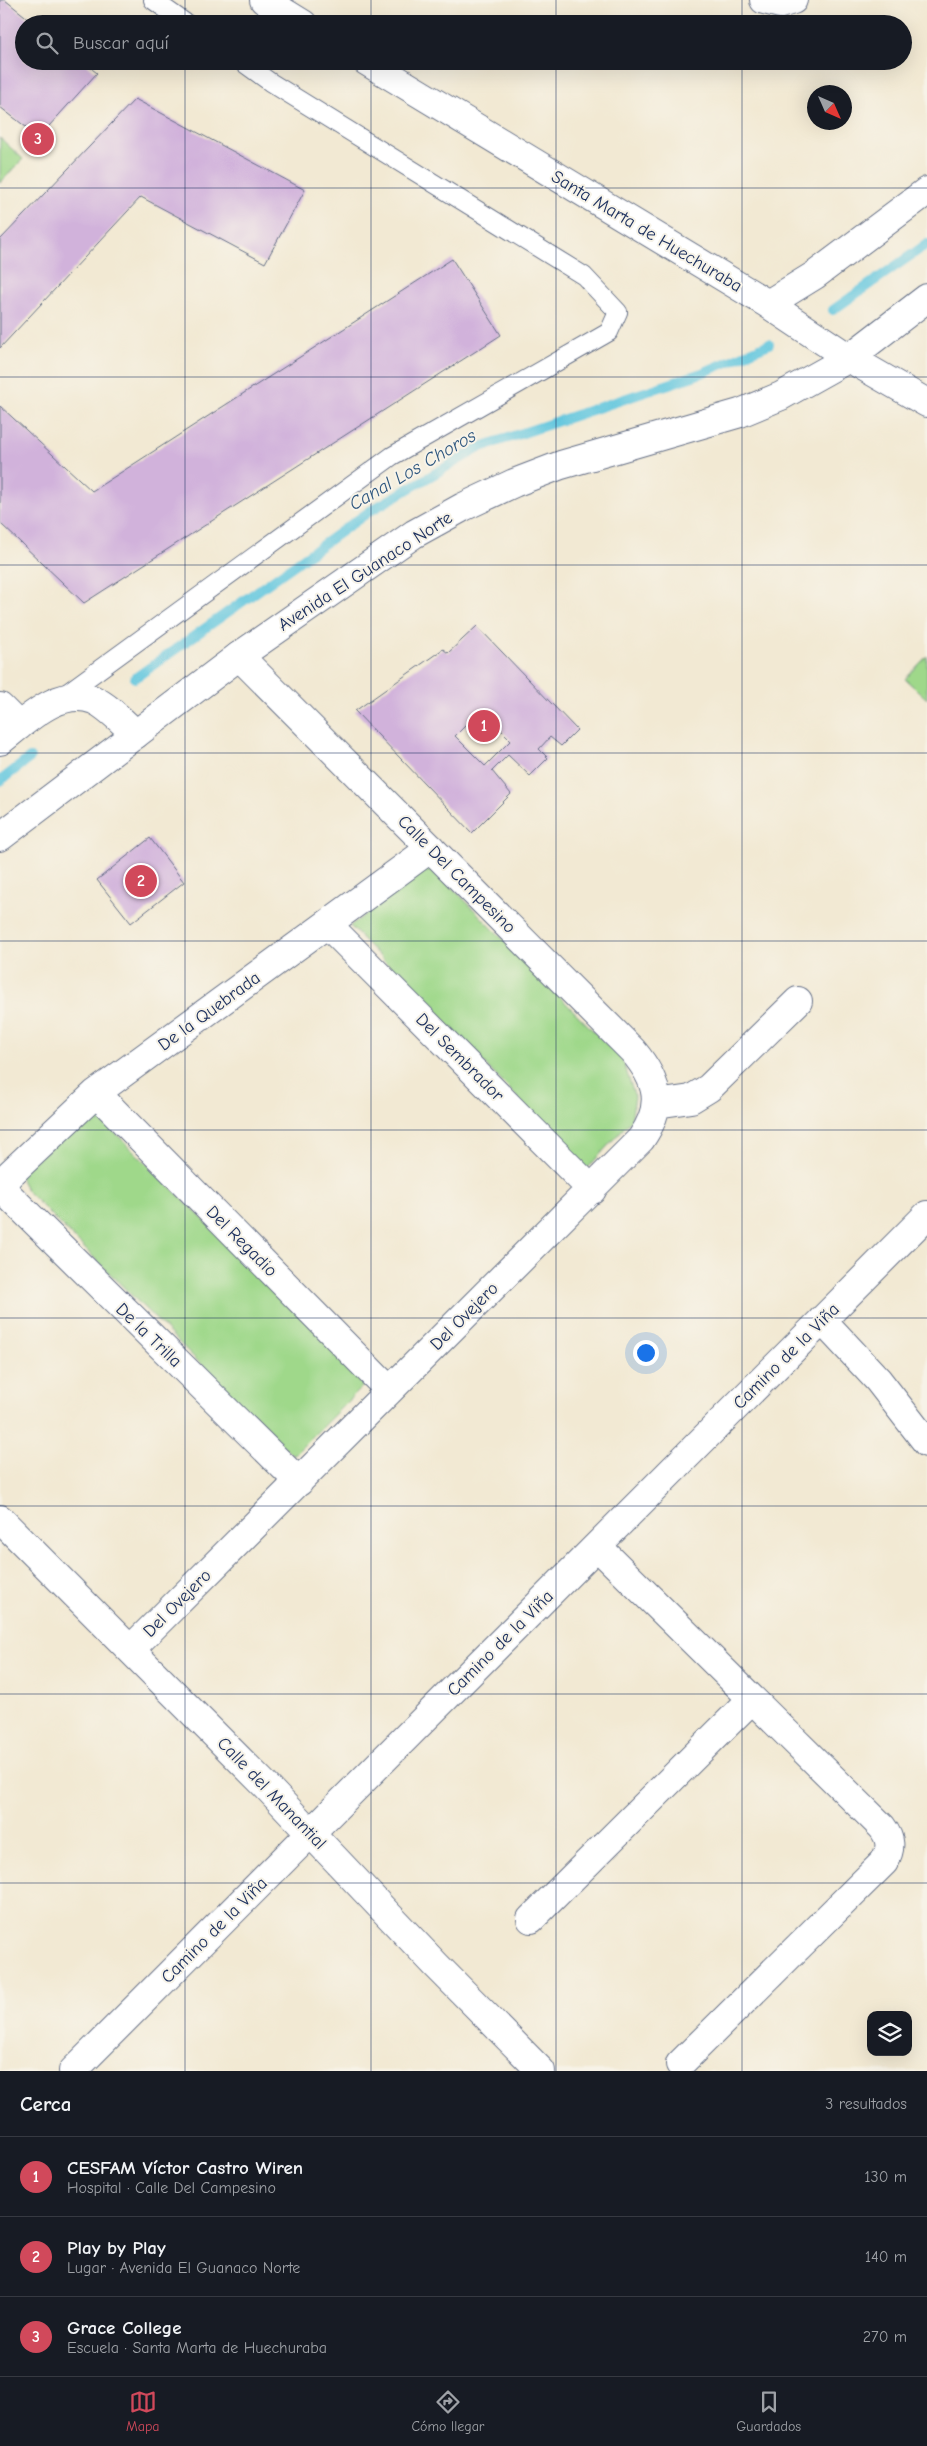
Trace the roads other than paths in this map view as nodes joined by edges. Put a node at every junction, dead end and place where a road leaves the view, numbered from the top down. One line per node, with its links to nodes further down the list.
1 (153, 0): 5 (lane)
2 (764, 0): 3 (street)
3 (793, 0)
4 (261, 2): 6 (street)
5 (174, 15)
6 (286, 15)
7 (253, 70): 15 (lane)
8 (381, 70): 11 (street, Santa Marta de Huechuraba)
9 (927, 191): 11 (street)
10 (927, 298): 12 (street, Avenida El Guanaco Norte)
11 (768, 304): 12 (street, Santa Marta de Huechuraba)
12 (849, 358): 13 (street, Santa Marta de Huechuraba); 14 (street, Avenida El Guanaco Norte)
13 (927, 403)
14 (239, 656): 18 (street, Avenida El Guanaco Norte); 20 (street, Calle Del Campesino)
15 (50, 705): 17 (street); 18 (street)
16 (0, 707): 17 (street)
17 (9, 734)
18 (136, 734): 19 (street, Avenida El Guanaco Norte)
19 (0, 837)
20 (431, 848): 21 (street, De la Quebrada); 24 (street, Calle Del Campesino)
21 (328, 925): 23 (street, De la Quebrada); 26 (street, Del Sembrador)
22 (798, 1001): 24 (street)
23 (96, 1093): 25 (street, De la Quebrada); 29 (street, Del Regadio)
24 (656, 1104): 26 (street, Del Ovejero)
25 (0, 1188): 31 (street, De la Trilla)
26 (592, 1190): 29 (street, Del Ovejero)
27 (927, 1214): 28 (street, Camino de la Viña)
28 (822, 1320): 30 (street); 33 (street, Camino de la Viña)
29 (389, 1390): 31 (street, Del Ovejero)
30 (927, 1443)
31 (299, 1482): 34 (street, Del Ovejero)
32 (0, 1519): 34 (street, Calle del Manantial)
33 (597, 1546): 35 (street); 36 (street, Camino de la Viña)
34 (131, 1649): 36 (street, Calle del Manantial)
35 (752, 1699): 37 (street); 38 (street)
36 (311, 1833): 39 (street, Camino de la Viña); 40 (street, Calle del Manantial)
37 (531, 1919)
38 (680, 2064)
39 (73, 2071)
40 (541, 2071)

